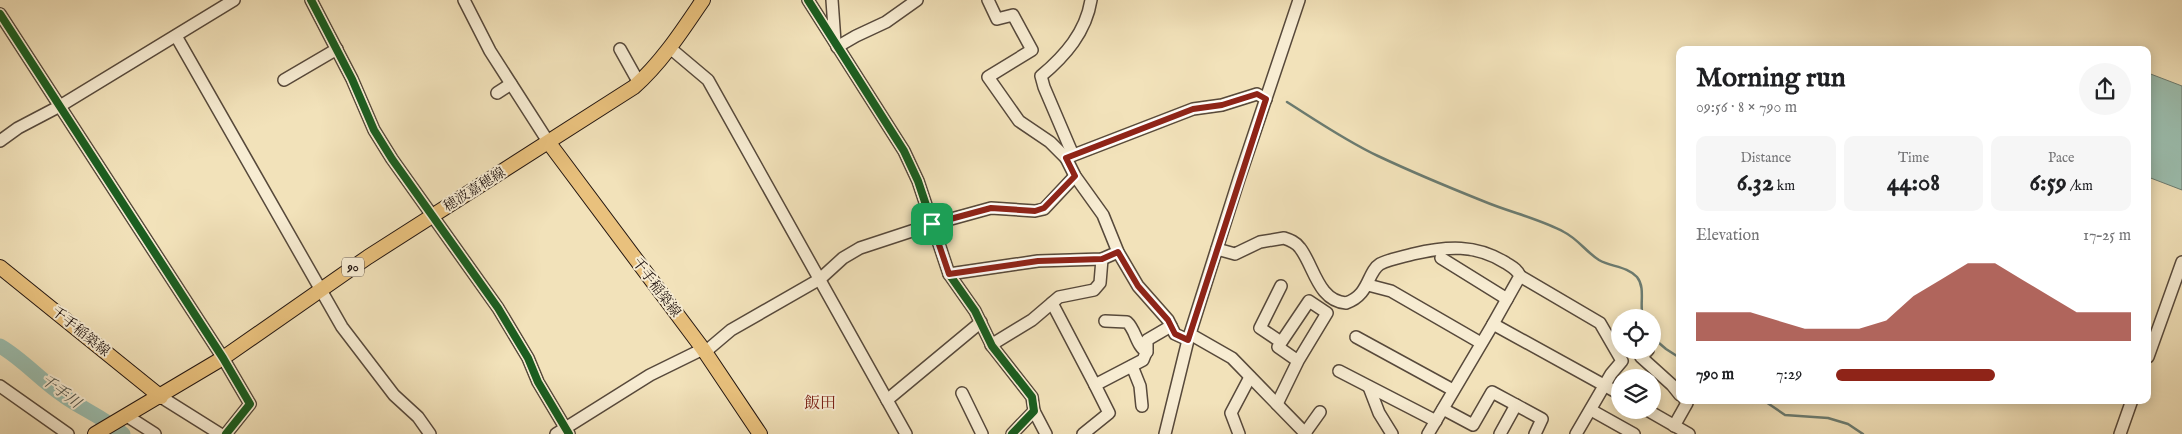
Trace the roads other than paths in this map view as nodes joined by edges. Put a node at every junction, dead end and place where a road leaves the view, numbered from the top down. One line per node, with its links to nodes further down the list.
1 (234, 0): 12 (street)
2 (311, 0): 15 (street)
3 (464, 0): 19 (street)
4 (703, 0): 14 (main road, 穂波嘉穂線 / 90)
5 (808, 0): 13 (street)
6 (832, 0): 13 (street)
7 (917, 0): 13 (street)
8 (988, 0): 25 (street)
9 (1091, 0): 25 (street)
10 (1299, 0): 21 (street)
11 (0, 14): 22 (street)
12 (176, 36): 22 (street); 40 (street)
13 (836, 46): 28 (street)
14 (670, 48): 18 (main road, 穂波嘉穂線 / 90); 37 (street)
15 (337, 49): 17 (street); 27 (street)
16 (620, 49): 18 (street)
17 (284, 80)
18 (639, 83): 24 (main road, 穂波嘉穂線 / 90)
19 (511, 84): 20 (street); 24 (street)
20 (497, 92)
21 (1266, 99): 25 (street); 29 (street)
22 (60, 106): 23 (street); 55 (street)
23 (0, 142)
24 (549, 143): 27 (main road, 穂波嘉穂線 / 90); 53 (main road, 千手稲築線)
25 (1069, 157): 26 (street)
26 (1075, 176): 28 (street); 30 (street)
27 (433, 215): 40 (main road, 穂波嘉穂線 / 90); 84 (street)
28 (932, 224): 35 (street); 37 (street)
29 (1217, 249): 38 (street); 47 (street)
30 (1118, 252): 32 (street); 46 (street)
31 (1441, 258): 41 (street)
32 (1102, 259): 35 (street); 42 (street)
33 (2182, 262): 52 (street)
34 (0, 267): 69 (main road, 千手稲築線)
35 (949, 274): 44 (street)
36 (1520, 276): 38 (street); 41 (street); 62 (street)
37 (820, 279): 53 (street); 70 (street)
38 (1368, 284): 50 (street)
39 (1281, 286): 49 (street)
40 (321, 289): 55 (main road, 穂波嘉穂線 / 90); 92 (street)
41 (1507, 298): 45 (street)
42 (1052, 303): 51 (street); 61 (street)
43 (1104, 321): 54 (street)
44 (981, 322): 51 (street); 70 (street)
45 (1493, 324): 50 (street); 62 (street)
46 (1171, 326): 47 (street); 54 (street)
47 (1189, 337): 60 (street); 85 (street)
48 (1356, 337): 66 (street)
49 (1281, 342): 57 (street); 57 (street)
50 (1481, 343): 66 (street)
51 (991, 344): 77 (street)
52 (2151, 349)
53 (704, 350): 84 (street); 93 (main road, 千手稲築線)
54 (1147, 352): 58 (street)
55 (223, 358): 69 (main road, 穂波嘉穂線 / 90); 91 (street)
56 (1643, 359): 67 (street)
57 (1298, 361): 71 (street)
58 (1132, 366): 61 (street); 75 (street)
59 (1339, 371): 64 (street)
60 (1250, 377): 71 (street); 99 (street)
61 (1094, 385): 98 (street)
62 (1604, 385): 65 (street); 78 (street)
63 (0, 386): 87 (street)
64 (1369, 387): 82 (street); 100 (street)
65 (1611, 389)
66 (1453, 390): 76 (street)
67 (1676, 390)
68 (962, 393): 95 (street)
69 (161, 397): 80 (main road, 穂波嘉穂線 / 90); 90 (street)
70 (887, 400): 94 (street)
71 (1277, 404): 86 (street)
72 (1686, 404): 83 (street)
73 (2131, 404): 107 (street)
74 (1516, 405): 76 (street); 102 (street); 103 (street)
75 (1142, 406)
76 (1443, 409): 82 (street)
77 (1034, 410): 96 (street); 97 (street)
78 (1591, 410): 104 (street); 105 (street)
79 (1320, 412): 86 (street)
80 (125, 417): 88 (main road, 穂波嘉穂線 / 90); 89 (street)
81 (1661, 418): 83 (street)
82 (1436, 421): 101 (street)
83 (1674, 426): 106 (street)
84 (563, 432)
85 (1163, 432)
86 (1306, 433)
87 (68, 434)
88 (95, 434)
89 (155, 434)
90 (220, 434)
91 (226, 434)
92 (430, 434)
93 (760, 434)
94 (906, 434)
95 (982, 434)
96 (1012, 434)
97 (1046, 434)
98 (1084, 434)
99 (1239, 434)
100 (1392, 434)
101 (1428, 434)
102 (1500, 434)
103 (1535, 434)
104 (1576, 434)
105 (1634, 434)
106 (1689, 434)
107 (2120, 434)

